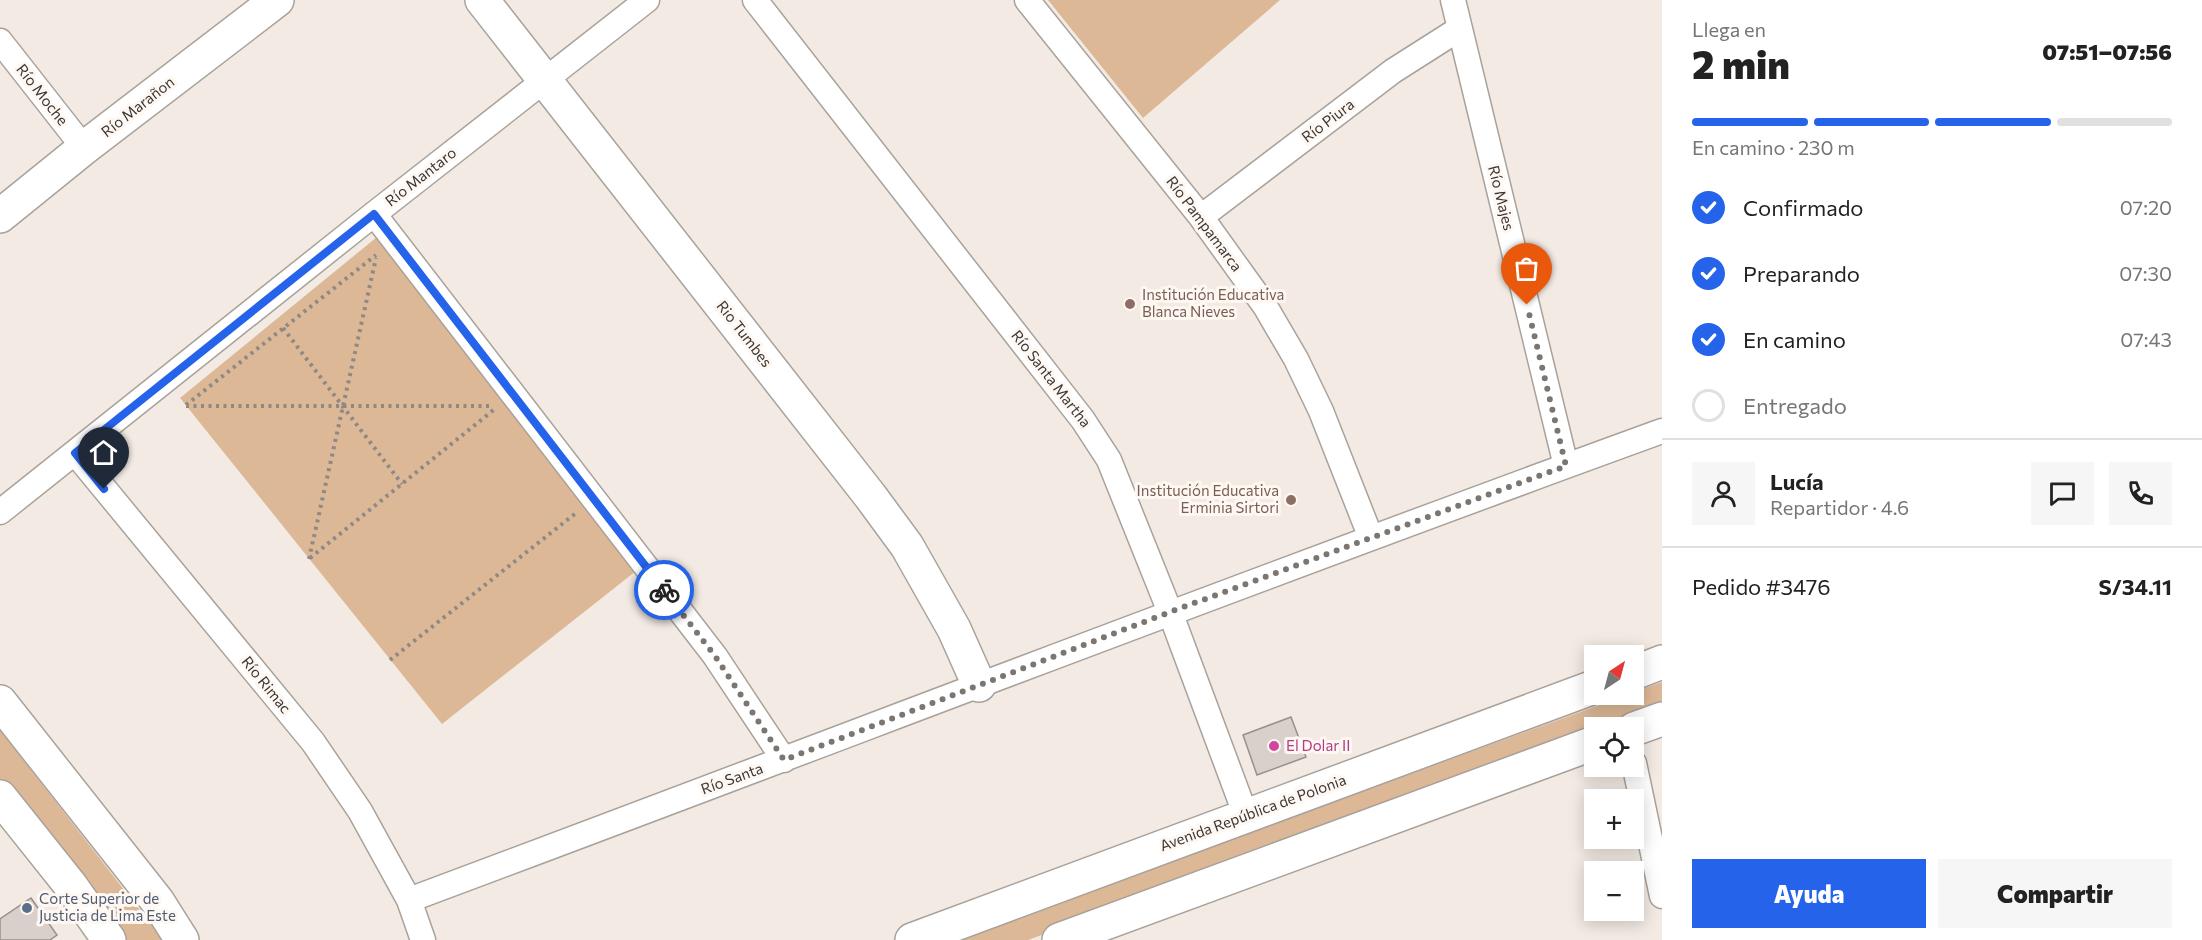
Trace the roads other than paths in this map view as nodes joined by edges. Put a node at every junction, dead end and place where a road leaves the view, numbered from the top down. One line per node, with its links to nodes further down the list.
1 (277, 0): 10 (main road, Río Marañon)
2 (482, 0): 9 (main road, Rio Tumbes)
3 (647, 0): 9 (street, Río Mantaro)
4 (755, 0): 19 (street, Río Santa Martha)
5 (1027, 0): 13 (street, Río Pampamarca)
6 (1453, 0): 7 (street, Río Majes)
7 (1459, 30): 13 (street, Río Piura); 16 (street, Río Majes)
8 (0, 41): 10 (street, Río Moche)
9 (546, 80): 11 (street, Río Mantaro); 22 (main road, Rio Tumbes)
10 (84, 148): 12 (main road, Río Marañon)
11 (374, 214): 15 (street, Río Mantaro); 28 (street)
12 (0, 216)
13 (1201, 218): 18 (street, Río Pampamarca)
14 (1662, 431): 16 (street, Río Santa)
15 (75, 453): 17 (street, Río Mantaro); 33 (street, Río Rimac)
16 (1566, 466): 18 (street, Río Santa)
17 (0, 512)
18 (1371, 538): 19 (street, Río Santa)
19 (1170, 612): 22 (street, Río Santa); 31 (street, Río Santa Martha)
20 (1662, 662): 21 (main road)
21 (1644, 669)
22 (979, 685): 28 (street, Río Santa)
23 (1584, 691): 31 (main road, Avenida República de Polonia)
24 (0, 702): 35 (main road)
25 (1662, 719): 26 (main road)
26 (1644, 725)
27 (1584, 747): 38 (main road)
28 (784, 760): 33 (street, Río Santa)
29 (1637, 777): 32 (street)
30 (0, 796): 34 (main road)
31 (1245, 816): 37 (main road, Avenida República de Polonia)
32 (1662, 896)
33 (409, 900): 36 (street, Río Rimac)
34 (109, 940)
35 (182, 940)
36 (423, 940)
37 (912, 940)
38 (1059, 940)

